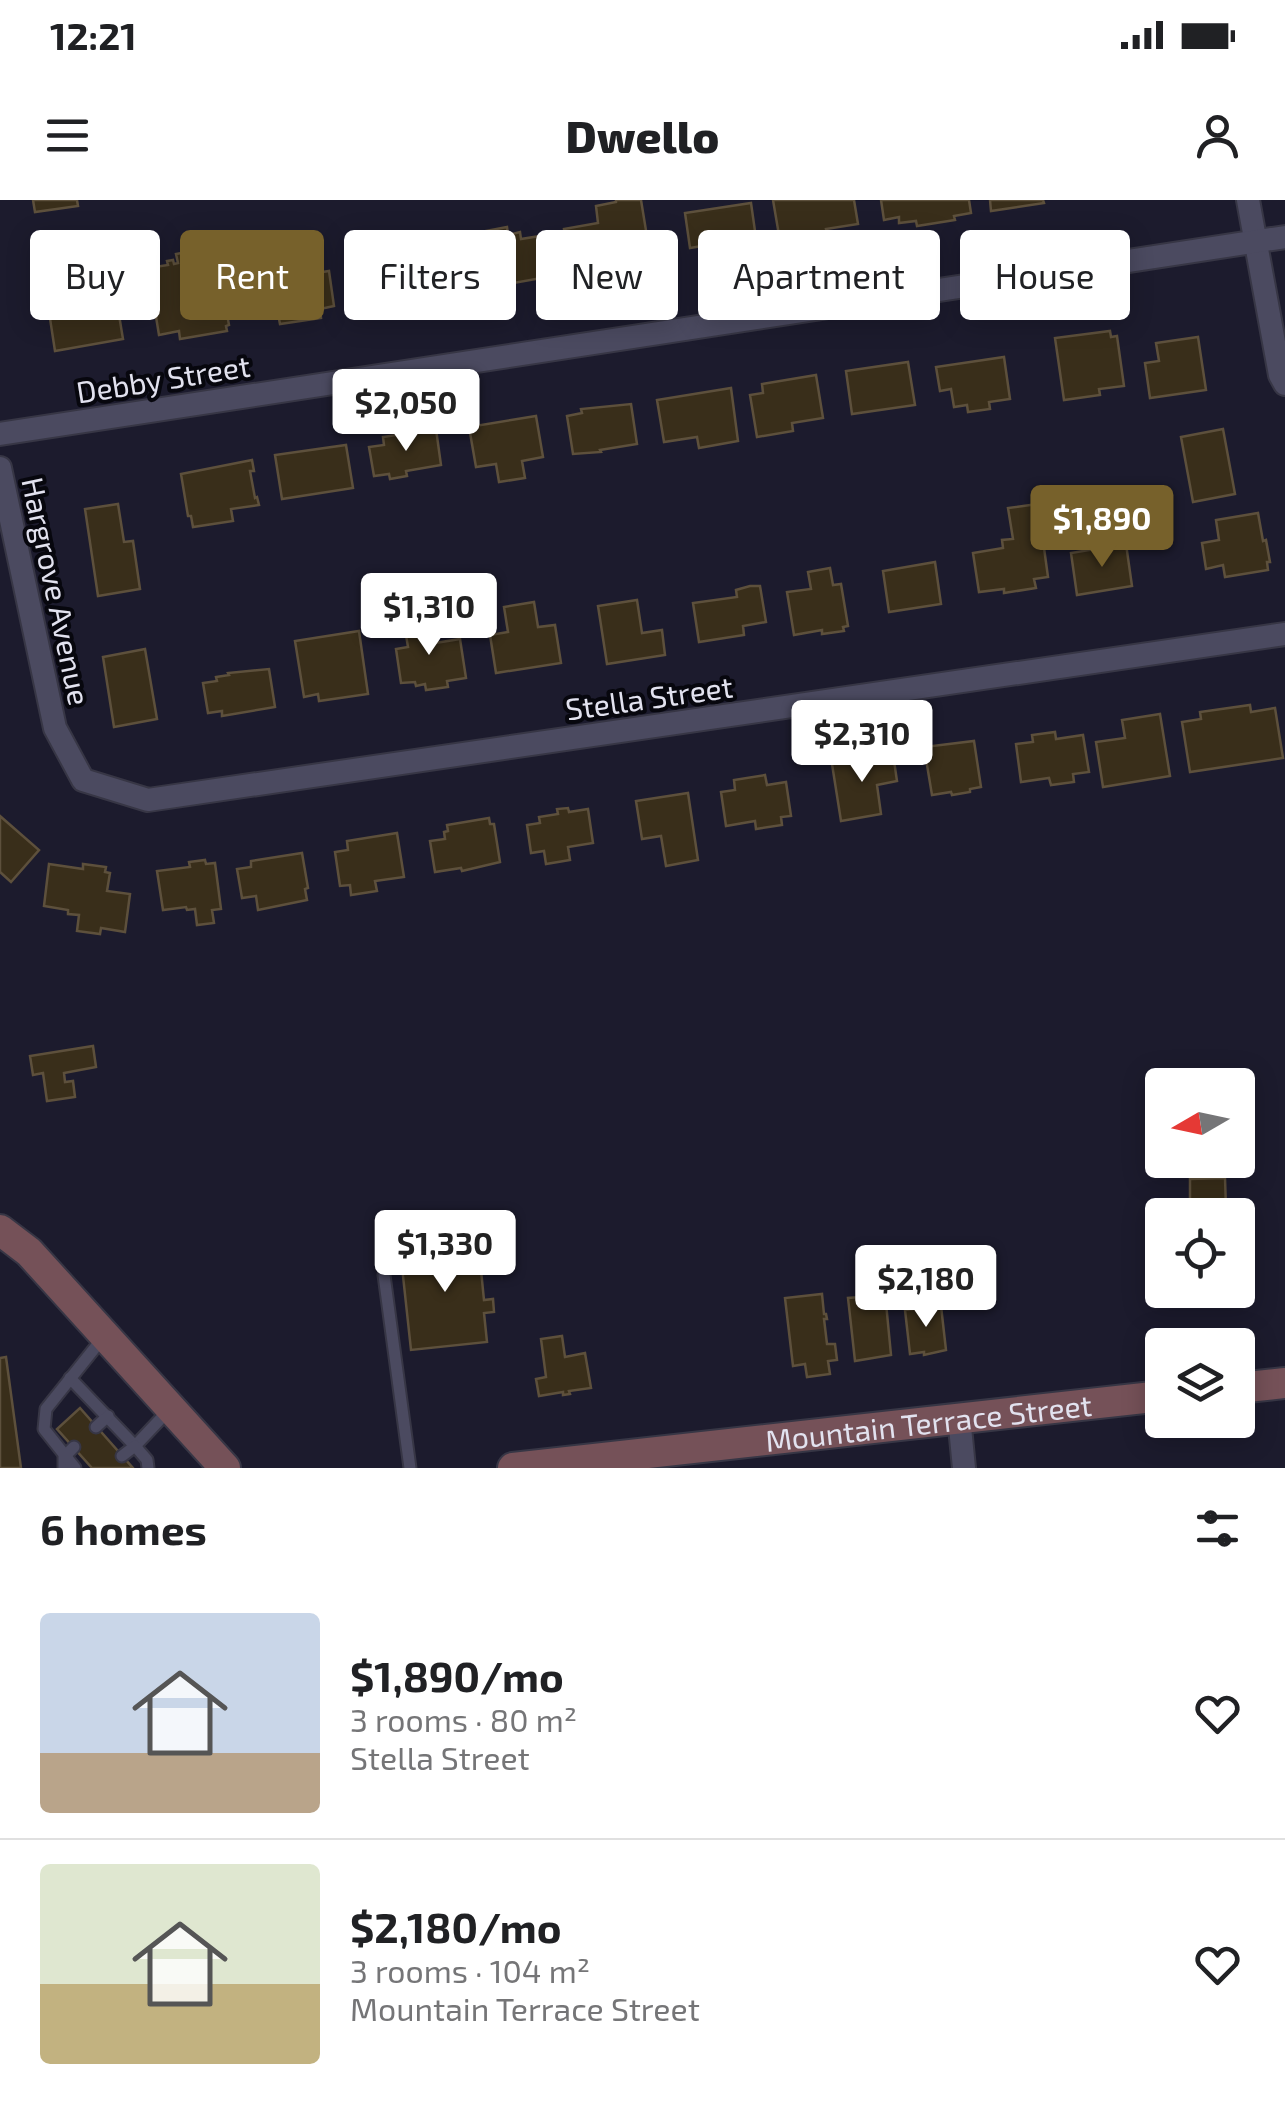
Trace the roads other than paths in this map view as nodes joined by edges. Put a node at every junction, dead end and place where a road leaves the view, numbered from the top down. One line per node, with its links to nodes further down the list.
1 (1248, 200): 3 (street)
2 (1285, 236): 3 (street, Debby Street)
3 (1254, 241): 4 (street); 5 (street, Debby Street)
4 (1285, 384)
5 (0, 434)
6 (0, 468): 8 (street, Hargrove Avenue)
7 (1285, 634): 8 (street, Stella Street)
8 (83, 780)
9 (0, 1230): 11 (street)
10 (384, 1275): 26 (lane)
11 (104, 1335): 12 (lane); 16 (street)
12 (70, 1378): 17 (lane); 22 (lane)
13 (1285, 1383): 14 (street)
14 (1255, 1386)
15 (1145, 1398): 18 (street, Mountain Terrace Street)
16 (171, 1408): 20 (lane); 25 (street)
17 (108, 1416): 19 (lane); 20 (lane)
18 (959, 1417): 27 (street, Mountain Terrace Street); 28 (street)
19 (96, 1427)
20 (134, 1446): 21 (lane); 24 (lane)
21 (122, 1456)
22 (67, 1458): 23 (lane)
23 (74, 1468)
24 (148, 1468)
25 (226, 1468)
26 (410, 1468)
27 (513, 1468)
28 (964, 1468)

